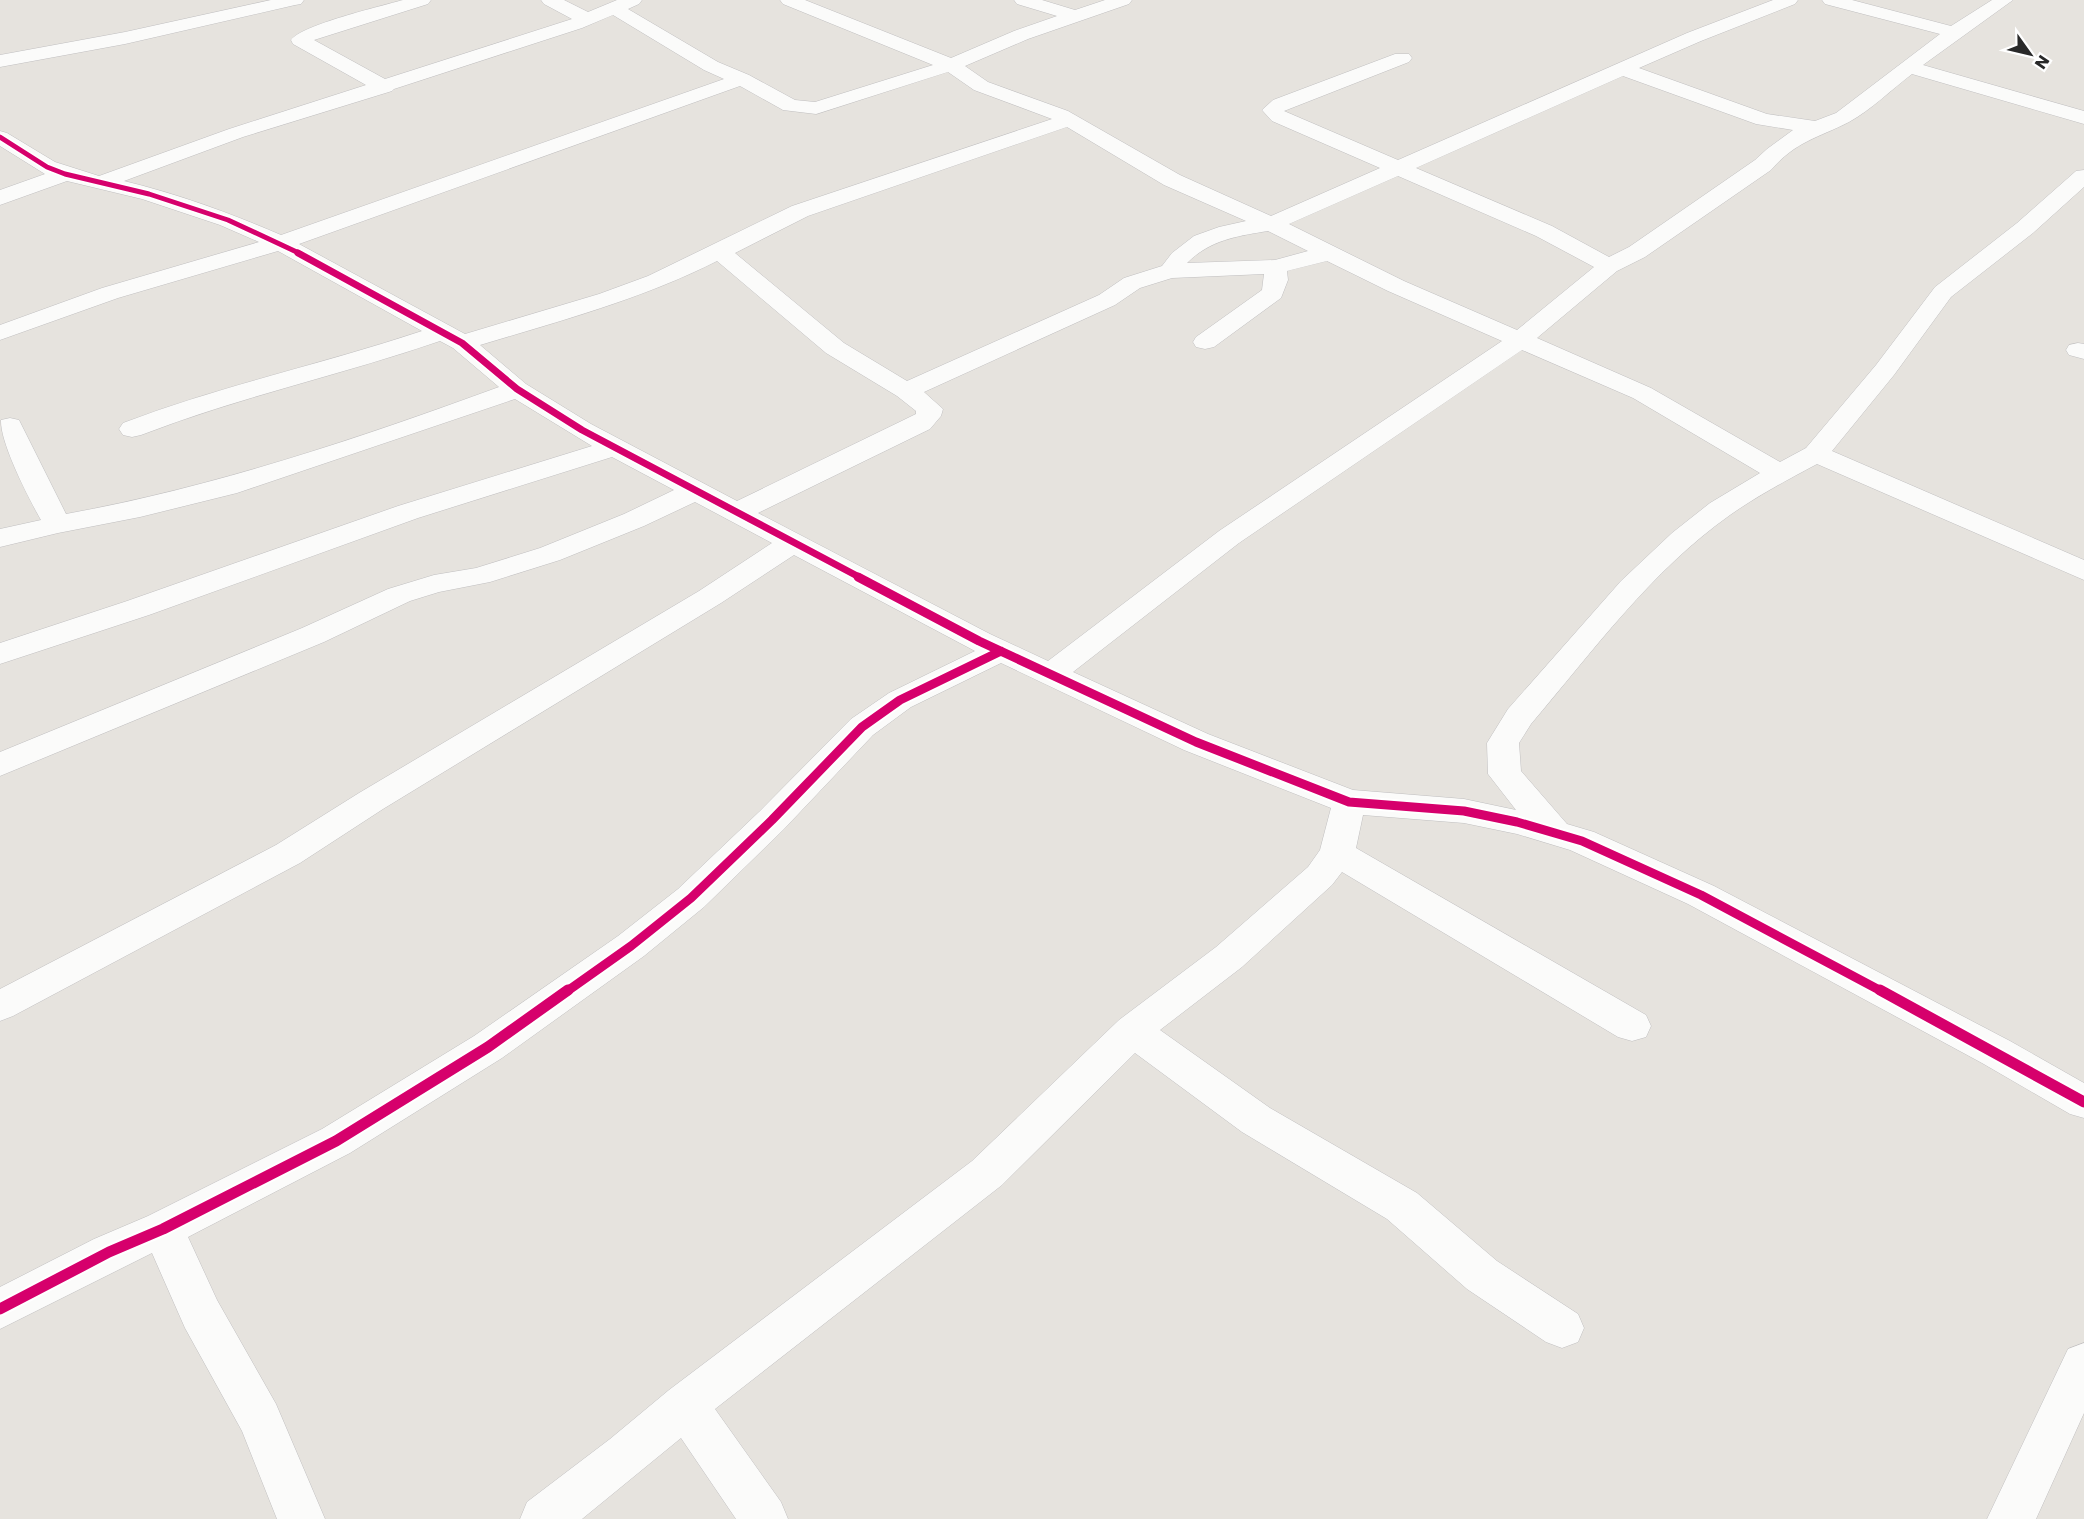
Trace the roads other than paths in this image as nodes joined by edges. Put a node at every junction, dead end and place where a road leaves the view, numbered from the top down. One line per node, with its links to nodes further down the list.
1 (295, 0): 16 (street)
2 (422, 0): 21 (street)
3 (550, 0): 13 (street)
4 (633, 0): 11 (street)
5 (789, 0): 17 (street)
6 (1023, 0): 12 (street)
7 (1124, 0): 12 (street)
8 (1789, 0): 19 (street)
9 (1831, 0): 14 (street)
10 (2004, 0): 14 (street)
11 (612, 7): 13 (street); 20 (street)
12 (1075, 16): 17 (street)
13 (585, 18): 21 (street)
14 (1954, 32): 18 (street)
15 (1402, 58): 28 (street)
16 (0, 61)
17 (951, 65): 20 (street); 23 (street)
18 (1909, 67): 22 (street); 25 (street)
19 (1623, 69): 24 (street); 28 (street)
20 (742, 80): 34 (street)
21 (385, 87): 30 (street)
22 (2084, 118)
23 (1069, 120): 33 (street); 35 (street)
24 (1763, 120): 25 (street); 27 (street)
25 (1820, 128): 27 (street)
26 (0, 137): 29 (street)
27 (1774, 153): 37 (street)
28 (1400, 169): 33 (street); 37 (street)
29 (65, 174): 30 (street); 32 (street)
30 (102, 182): 34 (street)
31 (2080, 184): 49 (street)
32 (0, 198)
33 (1271, 224): 36 (street); 39 (street)
34 (280, 243): 40 (street); 41 (street)
35 (719, 251): 41 (street); 45 (street)
36 (1329, 253): 38 (street); 42 (street)
37 (1609, 266): 42 (street)
38 (1275, 267): 39 (street); 43 (street)
39 (1170, 271): 45 (street)
40 (0, 333)
41 (452, 337): 44 (street); 47 (street)
42 (1518, 340): 50 (street); 59 (street)
43 (1204, 342)
44 (517, 389): 48 (street); 53 (street)
45 (906, 391): 52 (street)
46 (10, 426): 53 (street)
47 (132, 429)
48 (614, 448): 51 (street); 58 (street)
49 (1816, 454): 50 (street); 56 (street)
50 (1779, 473): 61 (street)
51 (695, 491): 52 (street); 60 (street)
52 (736, 512): 55 (street)
53 (58, 524): 54 (street)
54 (0, 538)
55 (792, 543): 57 (street); 66 (street)
56 (2084, 571)
57 (1001, 651): 59 (street); 70 (street)
58 (0, 654)
59 (1051, 674): 62 (street)
60 (0, 765)
61 (1505, 774): 63 (street); 64 (street)
62 (1349, 802): 63 (street); 65 (street)
63 (1464, 811): 64 (street)
64 (1556, 834): 69 (street)
65 (1337, 853): 67 (street); 68 (street)
66 (0, 1006)
67 (1632, 1026)
68 (1133, 1031): 72 (street); 74 (street)
69 (2084, 1102)
70 (163, 1229): 71 (street); 75 (street)
71 (0, 1309)
72 (1562, 1328)
73 (2084, 1364): 78 (street)
74 (685, 1405): 76 (street); 77 (street)
75 (295, 1516)
76 (544, 1519)
77 (764, 1519)
78 (2012, 1519)

